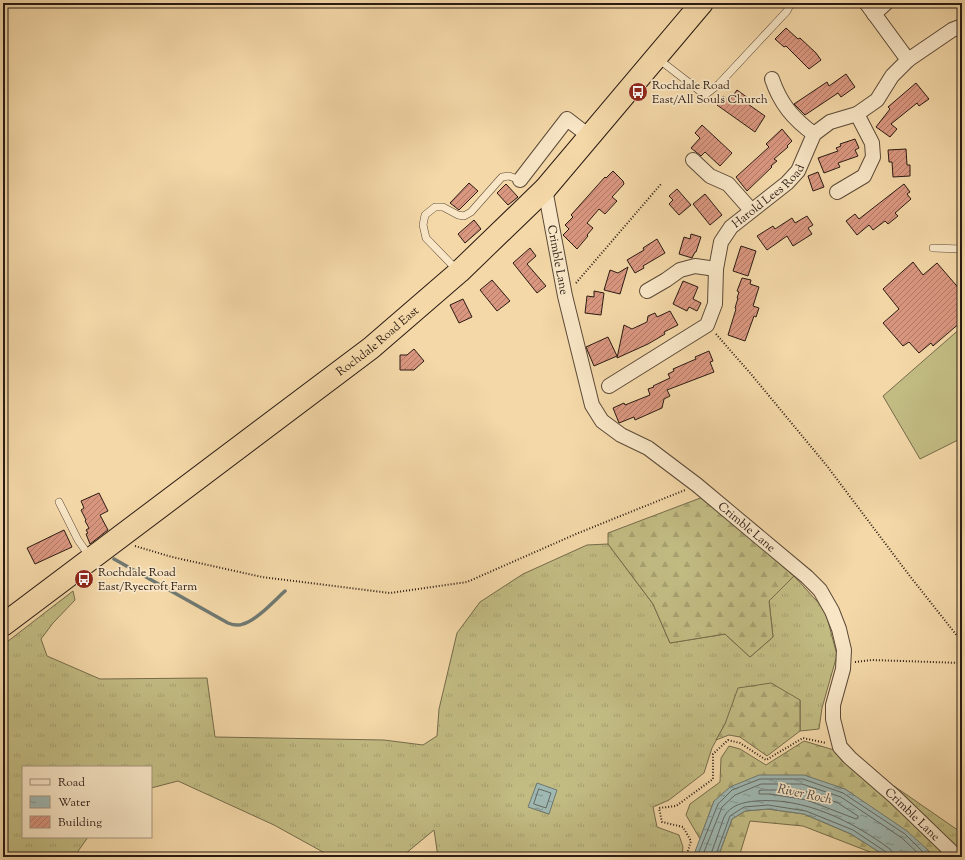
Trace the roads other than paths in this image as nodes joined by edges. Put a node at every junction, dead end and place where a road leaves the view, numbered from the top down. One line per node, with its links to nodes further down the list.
1 (702, 3): 5 (highway, Rochdale Road East)
2 (791, 3): 5 (lane)
3 (886, 3): 6 (street)
4 (962, 26): 6 (street, Harold Lees Road)
5 (655, 57): 10 (highway, Rochdale Road East)
6 (908, 60): 8 (street, Harold Lees Road)
7 (771, 78): 9 (street)
8 (857, 114): 9 (street, Harold Lees Road); 14 (street)
9 (814, 134): 15 (street, Harold Lees Road)
10 (589, 136): 12 (street); 13 (highway, Rochdale Road East)
11 (693, 160): 15 (street)
12 (520, 180): 19 (lane)
13 (545, 189): 19 (highway, Rochdale Road East); 25 (street, Crimble Lane)
14 (836, 192)
15 (751, 210): 18 (street, Harold Lees Road)
16 (933, 248): 17 (lane)
17 (962, 249)
18 (716, 269): 20 (street); 21 (street, Harold Lees Road)
19 (459, 272): 23 (highway, Rochdale Road East)
20 (647, 291)
21 (608, 386)
22 (59, 502): 23 (lane)
23 (91, 559): 24 (highway, Rochdale Road East)
24 (3, 625)
25 (955, 857)

